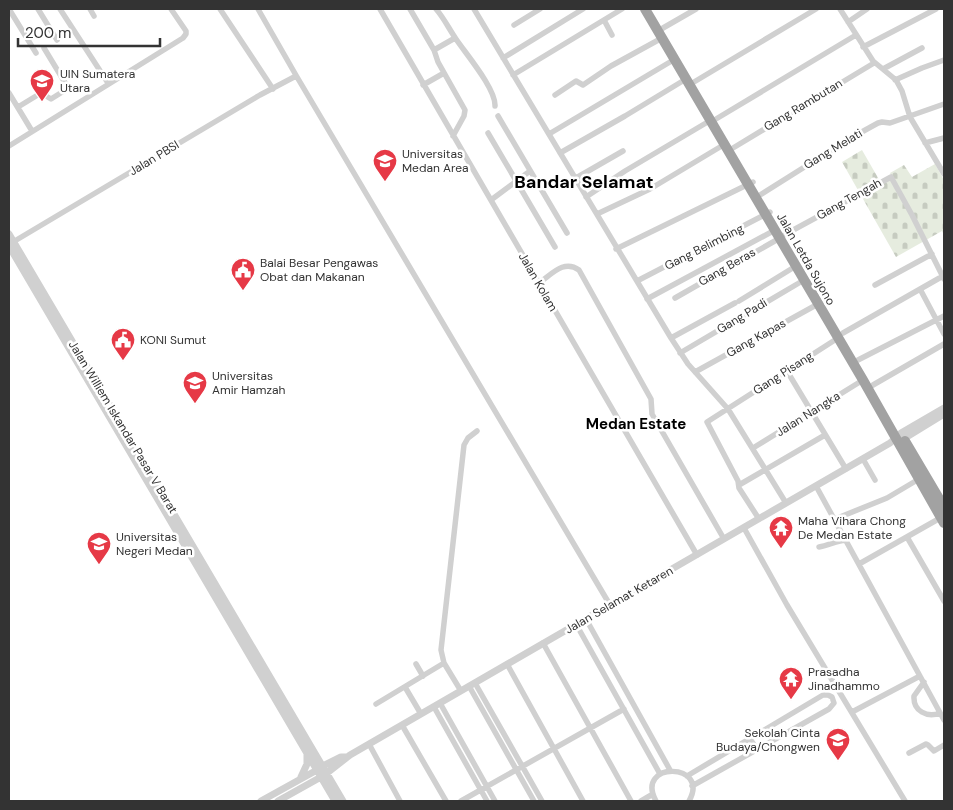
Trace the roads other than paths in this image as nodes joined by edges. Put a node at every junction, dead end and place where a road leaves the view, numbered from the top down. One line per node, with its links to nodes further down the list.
1 (9, 9): 35 (street)
2 (38, 9): 30 (street)
3 (60, 9): 46 (street)
4 (90, 9): 22 (street)
5 (172, 9): 46 (street)
6 (220, 9): 48 (street)
7 (258, 9): 43 (street)
8 (380, 9): 47 (street, Jalan Kolam)
9 (410, 9): 34 (street)
10 (475, 9): 36 (street)
11 (540, 9): 25 (street)
12 (584, 9): 36 (street)
13 (622, 9): 23 (street)
14 (646, 9): 26 (highway, Jalan Letda Sujono)
15 (652, 9): 26 (highway, Jalan Letda Sujono)
16 (696, 9): 26 (street)
17 (816, 9): 44 (street)
18 (867, 9): 24 (street)
19 (936, 9): 31 (street)
20 (439, 10): 29 (street)
21 (843, 10): 24 (street)
22 (94, 16)
23 (604, 20): 27 (street); 42 (street)
24 (848, 22): 28 (street)
25 (514, 25)
26 (663, 33): 37 (highway, Jalan Letda Sujono); 44 (highway, Jalan Letda Sujono); 50 (street)
27 (612, 35)
28 (856, 35): 31 (street); 56 (street)
29 (455, 38): 34 (street); 52 (street)
30 (57, 40)
31 (864, 47): 39 (street)
32 (44, 48): 53 (street)
33 (922, 48): 40 (street)
34 (434, 50): 41 (street)
35 (36, 53)
36 (503, 58): 42 (street)
37 (675, 60): 44 (highway, Jalan Letda Sujono); 59 (street)
38 (944, 60): 45 (street)
39 (874, 63): 40 (street); 64 (street, Gang Rambutan)
40 (883, 69): 45 (street)
41 (444, 73): 47 (street); 60 (street)
42 (513, 75): 59 (street)
43 (296, 76): 48 (street, Jalan PBSI); 135 (street)
44 (690, 80): 56 (highway, Jalan Letda Sujono); 66 (street)
45 (895, 80): 55 (street)
46 (108, 83): 57 (street)
47 (423, 85): 60 (street, Jalan Kolam)
48 (273, 89): 80 (street, Jalan PBSI)
49 (9, 92): 53 (street)
50 (555, 94)
51 (944, 104): 55 (street, Gang Melati)
52 (495, 106)
53 (18, 107): 57 (street)
54 (498, 116): 67 (street)
55 (910, 116): 62 (street); 72 (street, Gang Melati)
56 (713, 120): 64 (highway, Jalan Letda Sujono); 73 (street)
57 (32, 131): 63 (street)
58 (488, 133): 70 (street)
59 (549, 134): 66 (street)
60 (453, 136): 74 (street, Jalan Kolam)
61 (944, 138): 62 (street)
62 (925, 144): 68 (street)
63 (9, 146)
64 (729, 146): 71 (highway, Jalan Letda Sujono); 76 (street, Gang Rambutan)
65 (623, 151): 69 (street)
66 (560, 153): 69 (street)
67 (530, 171): 70 (street); 77 (street)
68 (944, 174)
69 (576, 178): 73 (street)
70 (516, 180): 74 (street); 81 (street)
71 (751, 183): 72 (highway, Jalan Letda Sujono); 75 (highway, Jalan Letda Sujono); 82 (street)
72 (760, 194): 75 (highway, Jalan Letda Sujono)
73 (586, 197): 76 (street)
74 (490, 200): 88 (street, Jalan Kolam)
75 (768, 213): 79 (highway, Jalan Letda Sujono); 87 (street, Gang Belimbing)
76 (597, 214): 82 (street)
77 (567, 233)
78 (9, 234): 80 (street, Jalan Williem Iskandar Pasar V Barat)
79 (780, 234): 83 (street, Gang Tengah); 84 (highway, Jalan Letda Sujono); 91 (street, Gang Beras); 92 (street); 97 (highway, Jalan Letda Sujono)
80 (11, 244): 139 (street, Jalan Williem Iskandar Pasar V Barat)
81 (555, 247)
82 (616, 249): 87 (street)
83 (932, 254): 85 (street, Gang Tengah); 89 (street)
84 (796, 266): 86 (highway, Jalan Letda Sujono); 98 (street)
85 (943, 278): 90 (street, Gang Pisang)
86 (804, 280): 93 (highway, Jalan Letda Sujono); 100 (street, Gang Padi)
87 (637, 281): 92 (street)
88 (539, 283): 127 (street); 130 (street, Jalan Kolam)
89 (875, 285)
90 (920, 289): 95 (street); 97 (street, Gang Pisang)
91 (676, 298)
92 (647, 299): 98 (street)
93 (818, 304): 97 (highway, Jalan Letda Sujono); 103 (street, Gang Kapas)
94 (944, 316): 95 (street)
95 (936, 320): 96 (street); 101 (street)
96 (944, 334)
97 (840, 336): 101 (highway, Jalan Letda Sujono); 102 (street, Gang Pisang); 104 (highway, Jalan Letda Sujono)
98 (671, 338): 100 (street)
99 (944, 344): 105 (street)
100 (680, 353): 103 (street)
101 (858, 360): 105 (highway, Jalan Letda Sujono)
102 (787, 371): 107 (street, Gang Pisang); 108 (street)
103 (695, 372): 107 (street)
104 (863, 380): 108 (street, Jalan Nangka); 112 (highway, Jalan Letda Sujono)
105 (873, 385): 112 (highway, Jalan Letda Sujono)
106 (944, 408): 112 (street)
107 (728, 409): 113 (street); 119 (street, Gang Pisang)
108 (811, 412): 111 (street); 113 (street, Jalan Nangka)
109 (944, 414): 112 (street)
110 (477, 432): 140 (street)
111 (825, 435): 115 (street); 116 (street)
112 (898, 439): 114 (street, Jalan Selamat Ketaren); 117 (highway, Jalan Letda Sujono); 122 (highway, Jalan Letda Sujono)
113 (753, 448): 116 (street)
114 (863, 459): 115 (street, Jalan Selamat Ketaren); 118 (street)
115 (846, 469): 120 (street, Jalan Selamat Ketaren)
116 (766, 470): 119 (street); 121 (street)
117 (919, 479): 122 (highway, Jalan Letda Sujono); 124 (street)
118 (876, 480)
119 (739, 485): 123 (street)
120 (816, 486): 121 (street, Jalan Selamat Ketaren); 124 (street)
121 (786, 503): 123 (street, Jalan Selamat Ketaren)
122 (944, 516): 126 (street)
123 (759, 519): 125 (street, Jalan Selamat Ketaren)
124 (835, 519): 128 (street)
125 (744, 528): 127 (street, Jalan Selamat Ketaren); 154 (street)
126 (907, 537): 131 (street); 133 (street)
127 (724, 539): 130 (street, Jalan Selamat Ketaren)
128 (847, 540): 129 (street); 131 (street)
129 (819, 548)
130 (697, 555): 135 (street, Jalan Selamat Ketaren)
131 (859, 564): 144 (street)
132 (944, 585): 133 (street)
133 (938, 590): 134 (street)
134 (944, 602)
135 (610, 605): 136 (street, Jalan Selamat Ketaren)
136 (586, 619): 137 (street, Jalan Selamat Ketaren); 175 (street)
137 (576, 624): 138 (street, Jalan Selamat Ketaren); 152 (street)
138 (543, 644): 142 (street, Jalan Selamat Ketaren); 161 (street)
139 (258, 663): 171 (street, Jalan Williem Iskandar Pasar V Barat); 176 (street, Jalan Williem Iskandar Pasar V Barat)
140 (444, 663): 143 (street); 148 (street)
141 (416, 664): 143 (street)
142 (507, 664): 146 (street, Jalan Selamat Ketaren); 168 (street)
143 (423, 676): 147 (street)
144 (920, 676): 145 (street); 154 (street)
145 (924, 682): 155 (street); 155 (street)
146 (472, 684): 148 (street, Jalan Selamat Ketaren); 151 (street); 153 (street)
147 (405, 687): 149 (street); 156 (street)
148 (461, 691): 150 (street, Jalan Selamat Ketaren)
149 (376, 704)
150 (437, 705): 156 (street, Jalan Selamat Ketaren); 182 (street)
151 (489, 708): 153 (street); 158 (street)
152 (624, 709): 161 (street); 177 (street)
153 (483, 711): 160 (street)
154 (852, 712): 201 (street)
155 (940, 713): 157 (street)
156 (420, 714): 159 (street, Jalan Selamat Ketaren)
157 (944, 720)
158 (498, 722): 160 (street); 162 (street)
159 (402, 725): 165 (street, Jalan Selamat Ketaren); 191 (street)
160 (491, 726): 163 (street)
161 (590, 728): 168 (street); 197 (street)
162 (504, 735): 163 (street); 167 (street)
163 (498, 738): 169 (street)
164 (750, 739): 170 (street); 170 (street); 178 (street)
165 (368, 744): 176 (street, Jalan Selamat Ketaren); 190 (street)
166 (944, 745): 172 (street)
167 (511, 746): 169 (street); 173 (street)
168 (554, 749): 173 (street); 196 (street)
169 (505, 750): 174 (street)
170 (758, 750): 181 (street)
171 (306, 752): 176 (street, Jalan Williem Iskandar Pasar V Barat); 179 (street)
172 (909, 753)
173 (522, 766): 174 (street); 180 (street)
174 (516, 770): 182 (street); 183 (street)
175 (670, 770): 177 (street); 178 (street)
176 (322, 771): 179 (street, Jalan Selamat Ketaren); 187 (street, Jalan Selamat Ketaren); 188 (street, Jalan Williem Iskandar Pasar V Barat); 189 (street, Jalan Williem Iskandar Pasar V Barat)
177 (660, 774): 184 (street)
178 (686, 776): 181 (street)
179 (300, 779): 186 (street, Jalan Selamat Ketaren)
180 (533, 785): 183 (street); 185 (street)
181 (692, 786): 200 (street)
182 (484, 788): 192 (street); 193 (street); 194 (street)
183 (527, 789): 195 (street)
184 (653, 794): 198 (street); 199 (street)
185 (541, 799): 195 (street)
186 (261, 801)
187 (278, 801)
188 (335, 801)
189 (343, 801)
190 (400, 801)
191 (446, 801)
192 (461, 801)
193 (488, 801)
194 (495, 801)
195 (534, 801)
196 (583, 801)
197 (631, 801)
198 (641, 801)
199 (656, 801)
200 (689, 801)
201 (905, 801)

